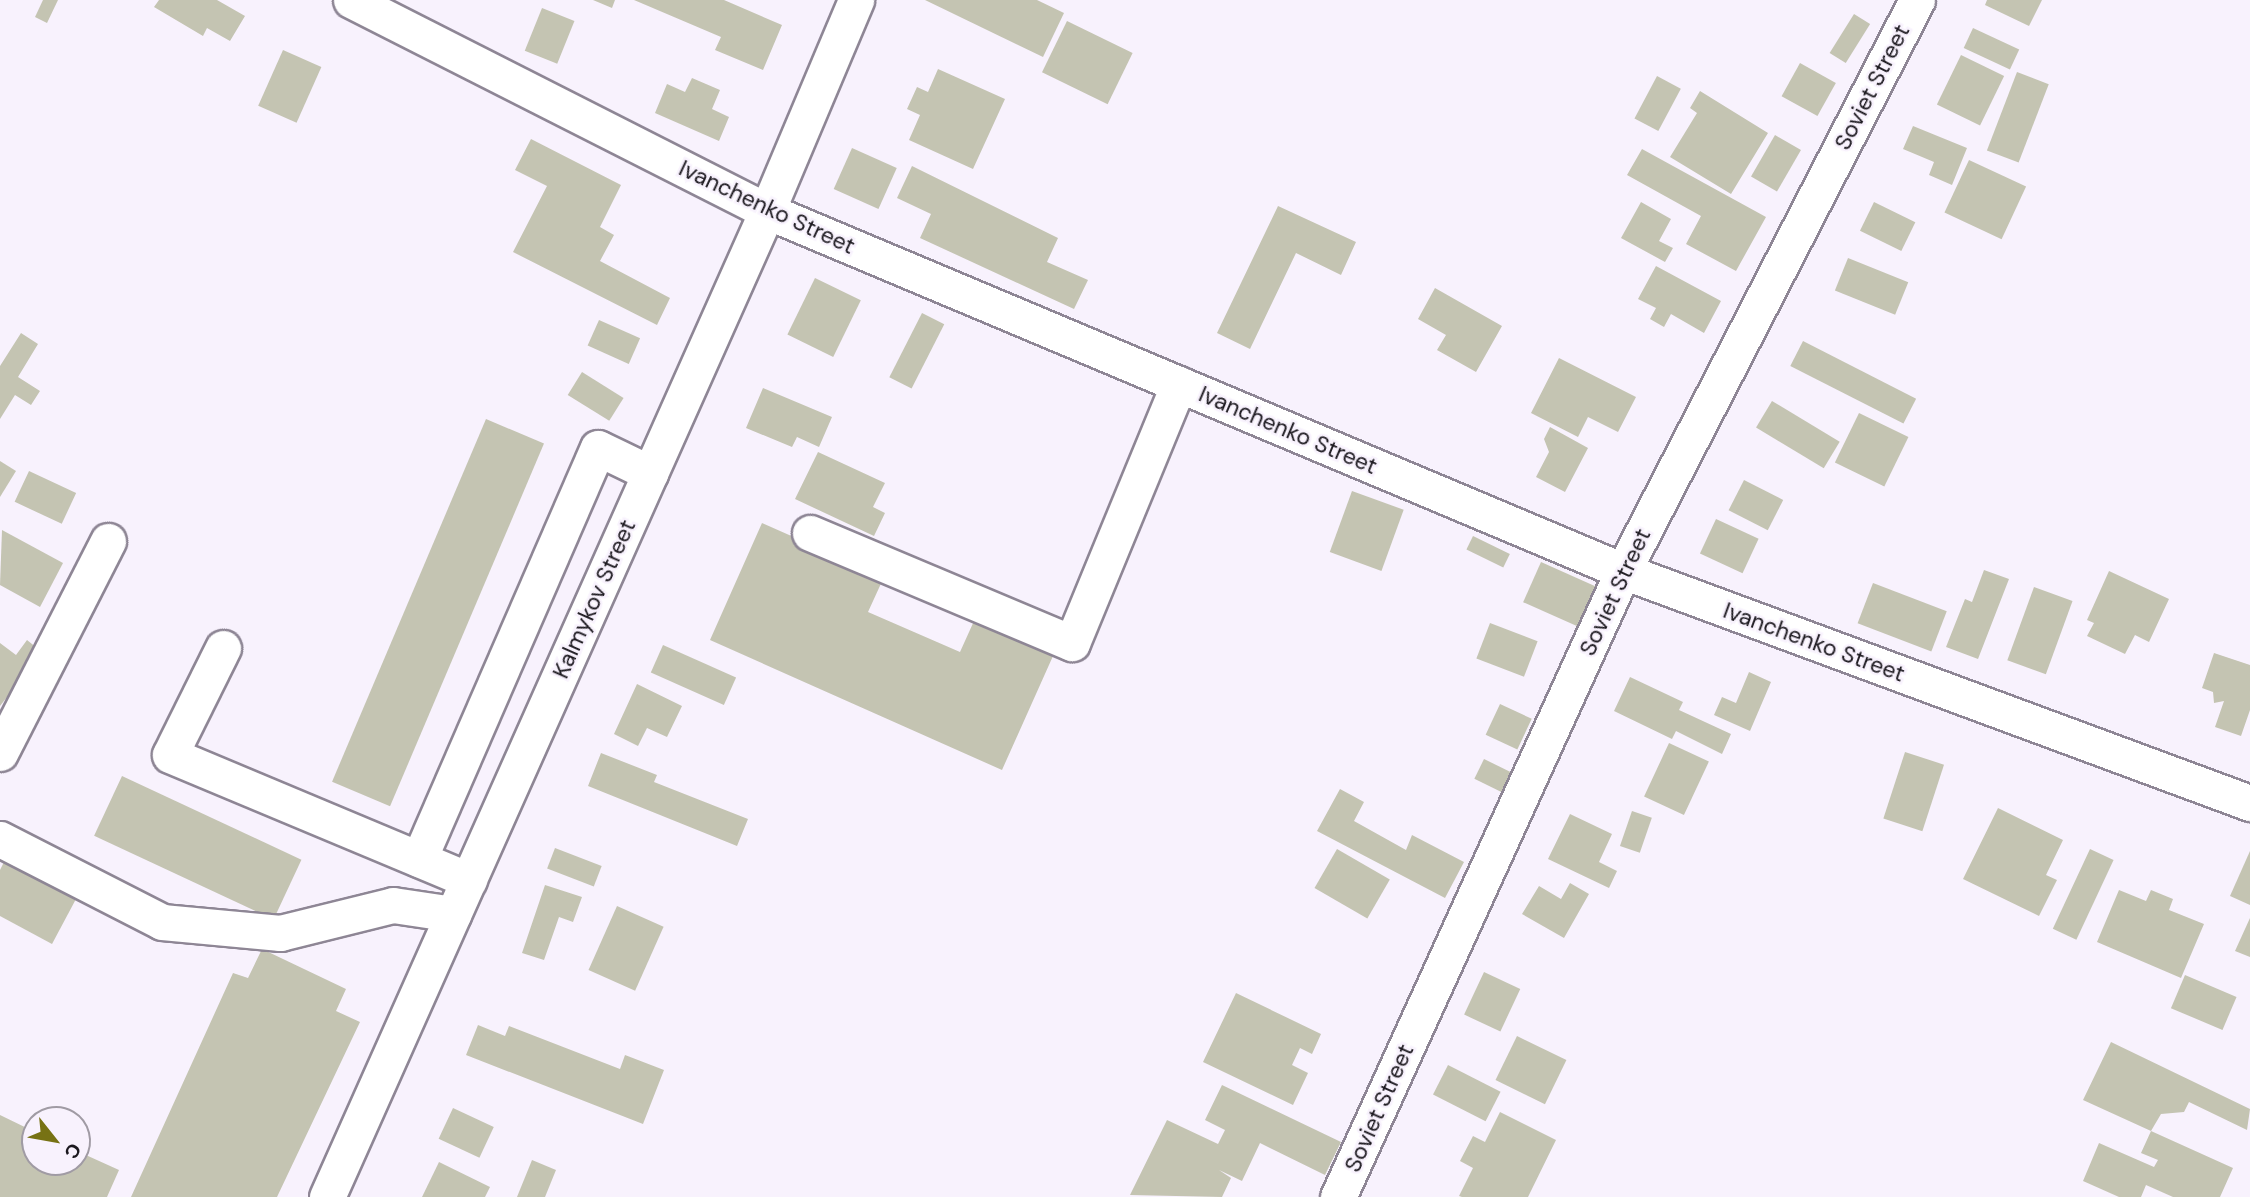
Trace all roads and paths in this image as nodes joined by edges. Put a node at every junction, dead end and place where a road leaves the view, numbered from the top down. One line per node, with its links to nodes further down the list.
1 (351, 0): 4 (street, Ivanchenko Street)
2 (856, 0): 4 (street, Kalmykov Street)
3 (1917, 0): 9 (street, Soviet Street)
4 (767, 211): 5 (street, Ivanchenko Street); 6 (street, Kalmykov Street)
5 (1179, 384): 7 (street); 9 (street, Ivanchenko Street)
6 (650, 473): 14 (street); 15 (street, Kalmykov Street)
7 (810, 533)
8 (108, 541): 11 (street)
9 (1623, 571): 12 (street, Ivanchenko Street); 18 (street, Soviet Street)
10 (223, 648): 14 (street)
11 (0, 753)
12 (2250, 803)
13 (0, 839): 16 (street)
14 (418, 859): 15 (street)
15 (469, 880): 16 (street, Kalmykov Street)
16 (453, 914): 17 (street, Kalmykov Street)
17 (327, 1197)
18 (1338, 1197)

